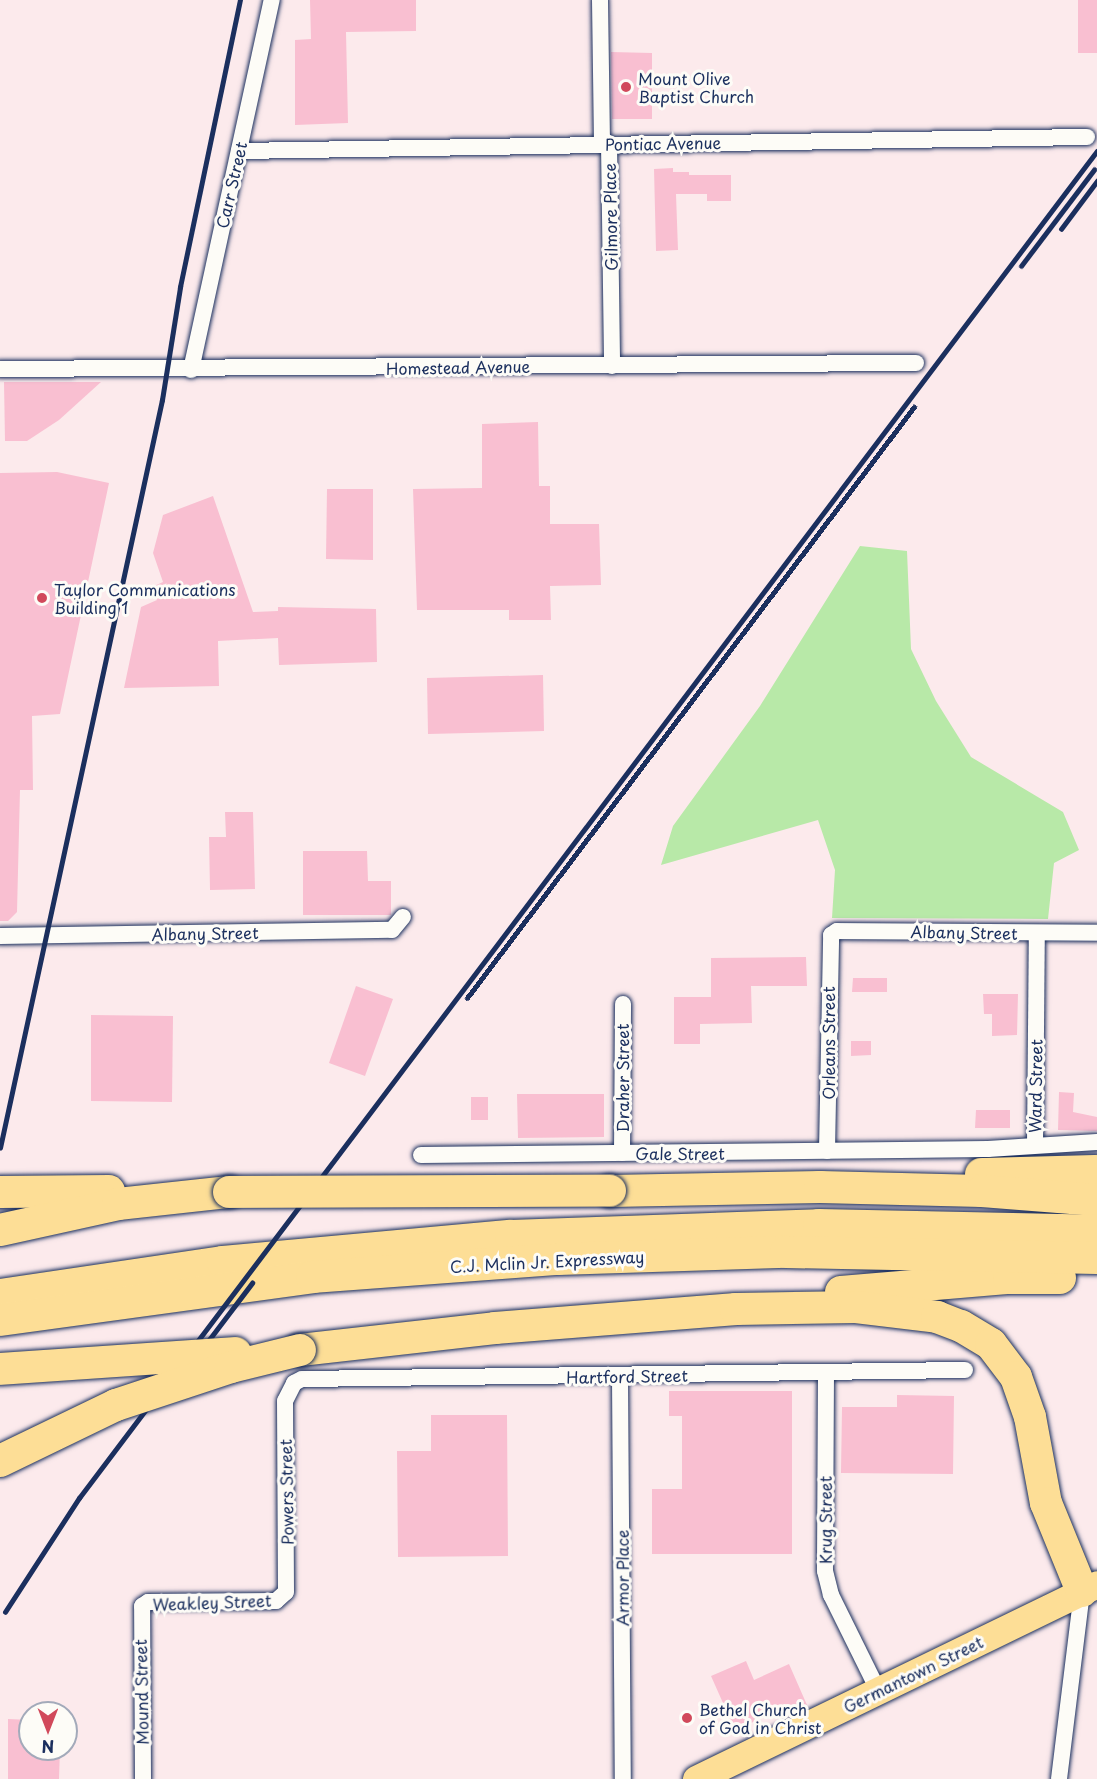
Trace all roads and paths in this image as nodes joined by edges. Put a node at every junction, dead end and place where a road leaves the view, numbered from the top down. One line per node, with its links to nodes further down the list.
1 (272, 0): 5 (street, Carr Street)
2 (600, 0): 4 (street, Gilmore Place)
3 (1087, 137): 4 (street, Pontiac Avenue)
4 (609, 144): 5 (street, Pontiac Avenue); 7 (street, Gilmore Place)
5 (239, 151): 9 (street, Carr Street)
6 (916, 363): 7 (street, Homestead Avenue)
7 (612, 366): 9 (street, Homestead Avenue)
8 (0, 369): 9 (street, Homestead Avenue)
9 (191, 370)
10 (403, 917): 14 (street, Albany Street)
11 (1037, 933): 12 (street, Albany Street); 13 (street, Albany Street); 17 (street, Ward Street)
12 (1097, 933)
13 (831, 935): 19 (street, Orleans Street)
14 (0, 936)
15 (623, 1004): 20 (street, Draher Street)
16 (1097, 1142): 17 (street)
17 (1035, 1144): 18 (street, Ward Street)
18 (940, 1149): 19 (street, Gale Street)
19 (827, 1151): 20 (street, Gale Street)
20 (622, 1153): 21 (street, Gale Street)
21 (421, 1155)
22 (1097, 1171): 23 (highway)
23 (820, 1187): 25 (highway, bridge); 26 (highway)
24 (0, 1191): 25 (highway)
25 (230, 1192): 27 (highway)
26 (1097, 1200)
27 (0, 1230)
28 (1097, 1231): 31 (highway, C.J. Mclin Jr. Expressway)
29 (1097, 1258): 33 (highway, C.J. Mclin Jr. Expressway)
30 (1097, 1278): 32 (highway)
31 (0, 1295)
32 (736, 1309): 34 (highway); 41 (highway)
33 (0, 1320)
34 (300, 1350): 35 (highway, bridge); 40 (highway, bridge)
35 (0, 1369)
36 (965, 1370): 37 (street, Hartford Street)
37 (826, 1373): 38 (street, Hartford Street); 44 (street, Krug Street)
38 (620, 1377): 39 (street, Hartford Street); 46 (street, Armor Place)
39 (290, 1386): 42 (street, Powers Street)
40 (0, 1461)
41 (1090, 1588): 44 (main road, Germantown Street); 48 (street)
42 (282, 1599): 43 (street, Weakley Street)
43 (142, 1606): 45 (street, Mound Street)
44 (878, 1690): 47 (main road, Germantown Street)
45 (143, 1779)
46 (623, 1779)
47 (696, 1779)
48 (1059, 1779)

